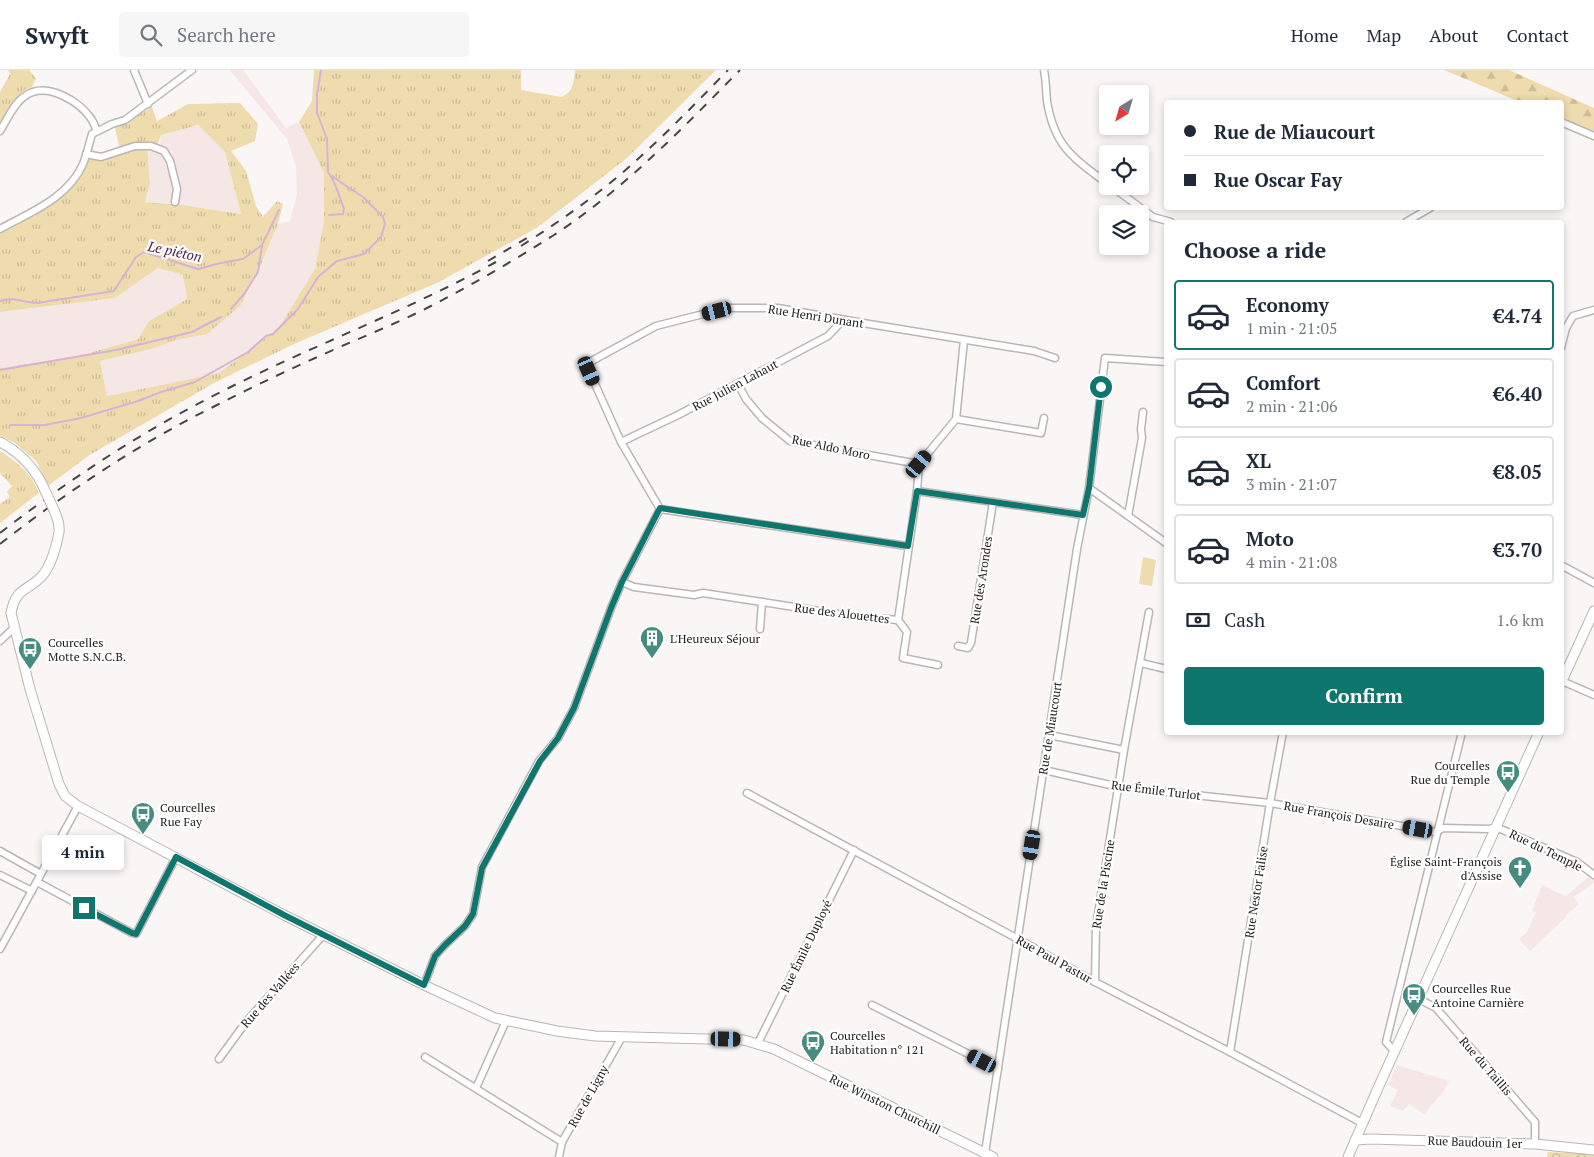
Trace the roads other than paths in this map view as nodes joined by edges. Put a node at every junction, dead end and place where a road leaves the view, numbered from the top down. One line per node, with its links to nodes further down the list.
1 (134, 70): 4 (street)
2 (192, 70): 4 (street)
3 (1044, 70): 10 (street)
4 (148, 104): 7 (street)
5 (1564, 123): 8 (street)
6 (0, 131): 7 (street)
7 (97, 131): 9 (street)
8 (1594, 136)
9 (86, 154): 12 (street); 16 (street)
10 (1099, 177)
11 (1123, 195): 14 (street)
12 (175, 202)
13 (1427, 210): 15 (street)
14 (1164, 220)
15 (1409, 220)
16 (0, 229)
17 (1594, 310): 19 (street)
18 (843, 320): 20 (street, Rue Henri Dunant); 23 (street, Rue Julien Lahaut); 28 (street, Rue Henri Dunant)
19 (1564, 336)
20 (964, 340): 21 (street, Rue Henri Dunant); 26 (street)
21 (1055, 358)
22 (1164, 362): 30 (street, Rue de Miaucourt)
23 (738, 384): 28 (street, Rue Julien Lahaut); 29 (street, Rue Aldo Moro)
24 (1143, 412): 35 (street)
25 (1044, 418): 26 (street)
26 (956, 419): 29 (street)
27 (0, 442): 45 (main road, Rue Winston Churchill, bridge)
28 (621, 442): 33 (street)
29 (919, 464): 31 (street, Rue des Alouettes)
30 (1089, 488): 34 (street, Rue de Miaucourt); 35 (street)
31 (917, 491): 32 (street); 37 (street, Rue des Alouettes)
32 (994, 502): 34 (street); 48 (street, Rue des Arondes)
33 (660, 508): 37 (street); 39 (street)
34 (1083, 515): 55 (street, Rue de Miaucourt)
35 (1128, 516): 36 (street)
36 (1164, 542)
37 (908, 546): 44 (street, Rue des Alouettes)
38 (1564, 567): 40 (street)
39 (622, 582): 41 (street, Rue des Alouettes); 79 (street)
40 (1594, 583)
41 (762, 602): 44 (street, Rue des Alouettes); 46 (street)
42 (1594, 611): 52 (main road)
43 (1149, 612): 49 (street, Rue de la Piscine)
44 (898, 620): 50 (street)
45 (14, 628): 47 (street); 64 (main road, Rue Winston Churchill)
46 (760, 629)
47 (0, 641)
48 (958, 646)
49 (1140, 662): 51 (street); 59 (street, Rue de la Piscine)
50 (938, 664)
51 (1164, 668)
52 (1564, 678)
53 (1564, 683): 54 (street)
54 (1594, 695)
55 (1049, 735): 59 (street); 60 (street, Rue de Miaucourt)
56 (1282, 735): 63 (street, Rue Nestor Falise)
57 (1461, 735): 66 (street)
58 (1538, 735): 65 (main road)
59 (1124, 750): 61 (street, Rue de la Piscine)
60 (1044, 770): 61 (street, Rue Émile Turlot); 76 (street, Rue de Miaucourt)
61 (1118, 787): 63 (street, Rue Émile Turlot); 78 (street, Rue de la Piscine)
62 (747, 793): 67 (street, Rue Paul Pastur)
63 (1270, 803): 66 (street, Rue François Desaire); 85 (street, Rue Nestor Falise)
64 (78, 806): 69 (main road, Rue Winston Churchill); 70 (street)
65 (1496, 826): 66 (street, Rue François Desaire); 72 (street, Rue du Temple); 80 (main road)
66 (1436, 832): 86 (street)
67 (854, 850): 76 (street, Rue Paul Pastur); 84 (street, Rue Émile Duployé)
68 (0, 851): 70 (street)
69 (176, 857): 73 (street); 75 (main road, Rue Winston Churchill)
70 (41, 874): 73 (street)
71 (0, 875): 74 (street)
72 (1594, 875)
73 (36, 882): 74 (street)
74 (32, 891): 77 (street)
75 (324, 934): 79 (main road, Rue Winston Churchill); 88 (street, Rue des Vallées)
76 (1018, 938): 78 (street, Rue Paul Pastur); 89 (street, Rue de Miaucourt)
77 (0, 949)
78 (1095, 982): 85 (street, Rue Paul Pastur)
79 (424, 985): 82 (main road, Rue Winston Churchill)
80 (1419, 999): 86 (main road); 94 (street, Rue du Taillis)
81 (872, 1005): 89 (street)
82 (506, 1021): 83 (main road, Rue Winston Churchill); 90 (street)
83 (622, 1037): 84 (main road, Rue Winston Churchill); 93 (street, Rue de Ligny)
84 (758, 1043): 96 (main road, Rue Winston Churchill)
85 (1230, 1052): 91 (street, Rue Paul Pastur)
86 (1395, 1052): 91 (main road)
87 (425, 1057): 90 (street)
88 (219, 1059)
89 (998, 1069): 96 (street, Rue de Miaucourt)
90 (476, 1088): 93 (street)
91 (1362, 1124): 92 (main road)
92 (1355, 1140): 94 (main road, Rue Baudouin 1er); 98 (main road)
93 (562, 1142): 97 (street, Rue de Ligny)
94 (1535, 1144): 95 (main road, Rue Baudouin 1er)
95 (1594, 1150)
96 (989, 1155)
97 (559, 1157)
98 (1348, 1157)

